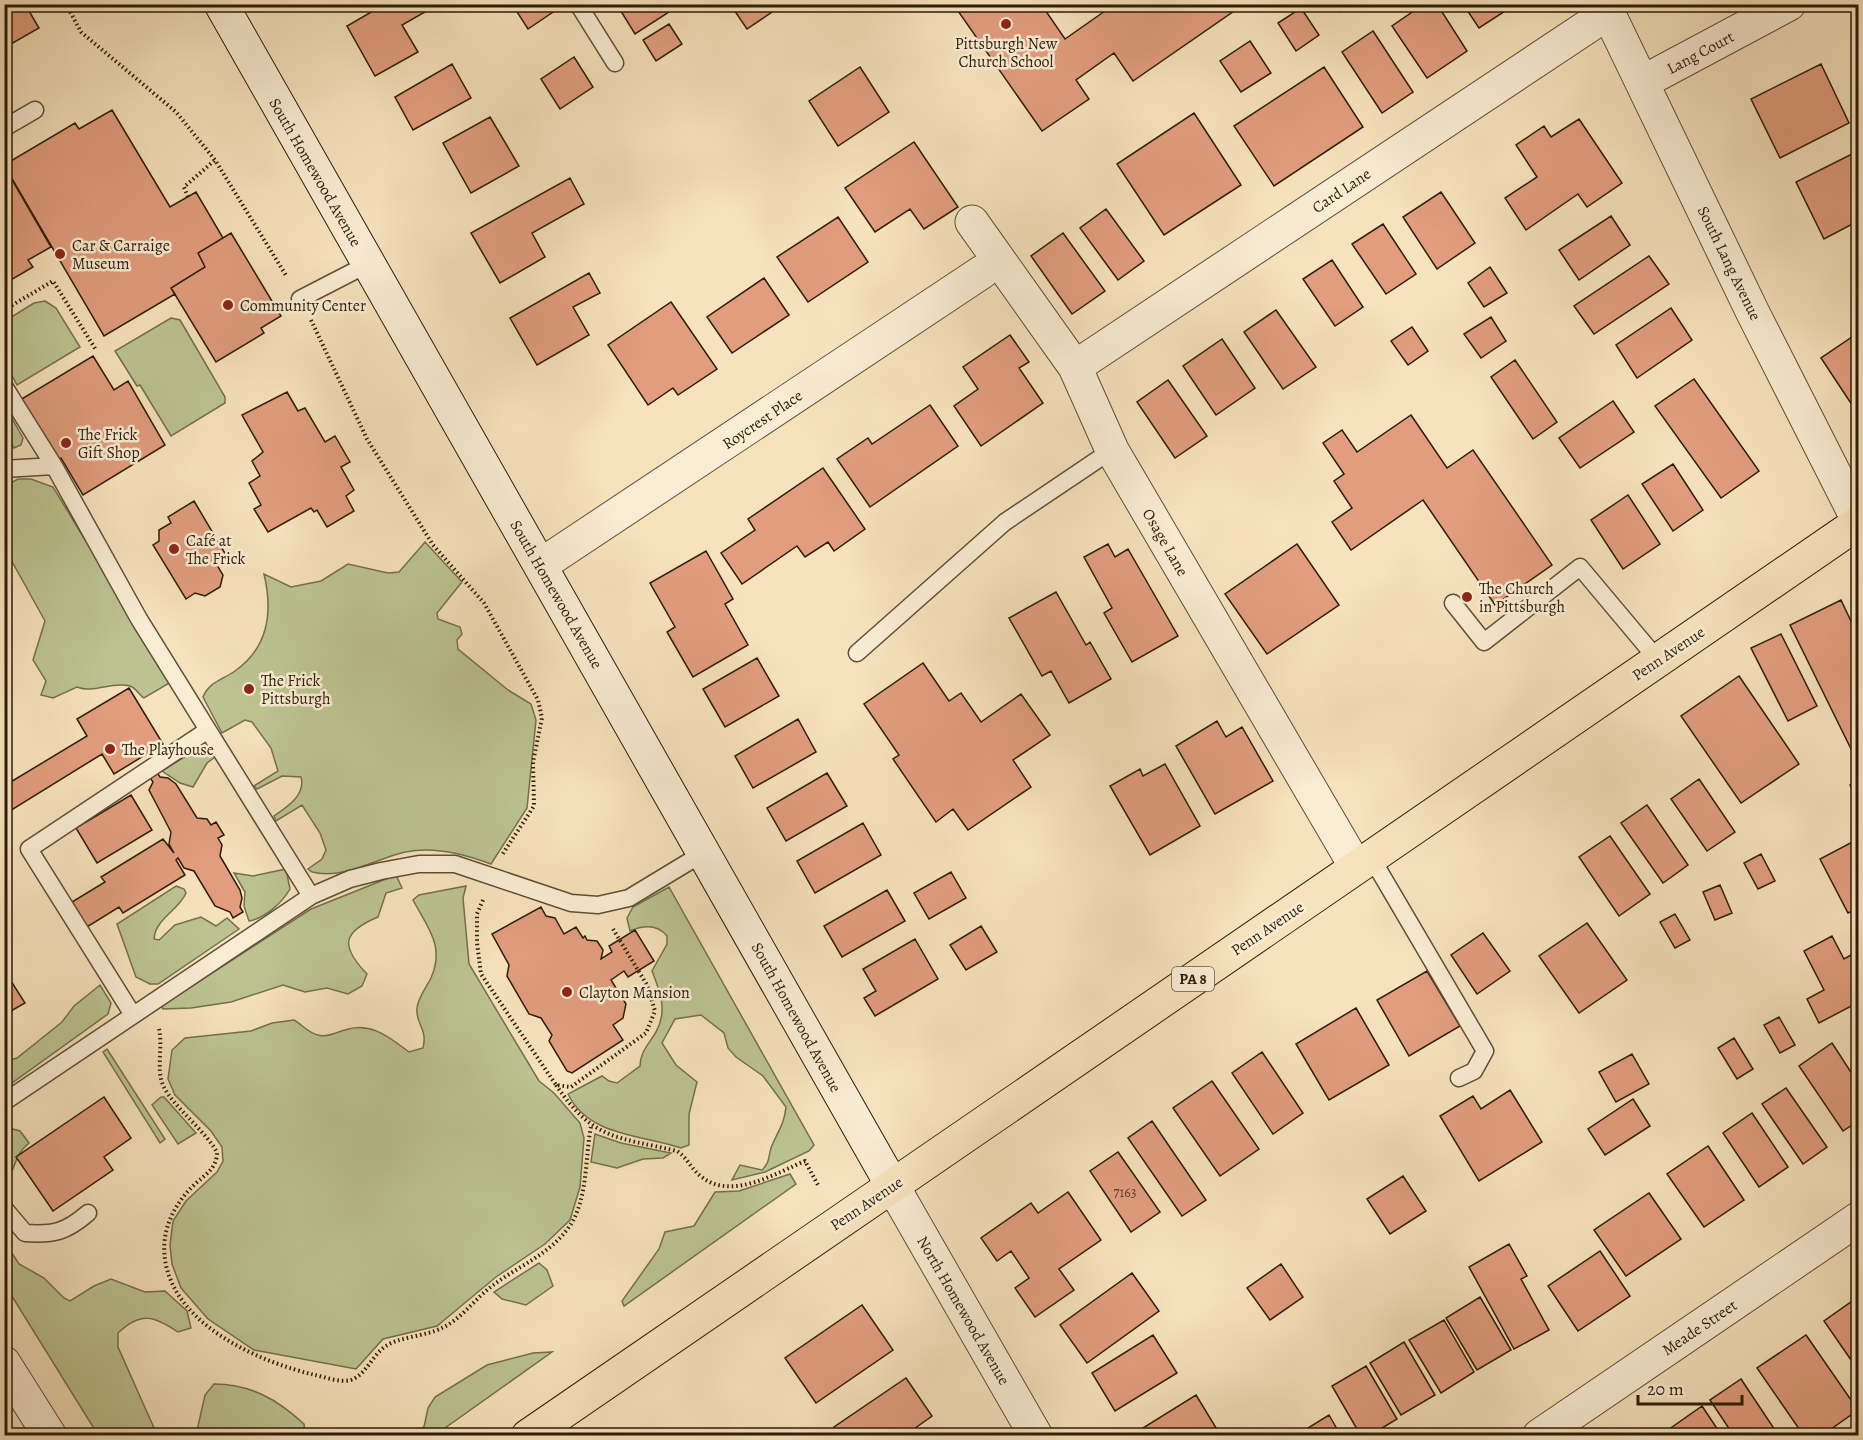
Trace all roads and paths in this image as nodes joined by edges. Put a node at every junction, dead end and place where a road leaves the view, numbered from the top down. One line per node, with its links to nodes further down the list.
1 (66, 4): 10 (path)
2 (220, 4): 13 (street, South Homewood Avenue)
3 (578, 4): 6 (lane)
4 (1788, 4): 7 (street, Lang Court)
5 (1606, 9): 7 (street, South Lang Avenue); 18 (street, Card Lane)
6 (615, 63)
7 (1643, 82): 23 (street, South Lang Avenue)
8 (35, 110): 9 (lane)
9 (4, 128)
10 (215, 160): 11 (path); 15 (path)
11 (188, 197)
12 (972, 222): 18 (street, Osage Lane)
13 (368, 264): 15 (lane); 24 (street, South Homewood Avenue)
14 (982, 272): 24 (street, Roycrest Place)
15 (300, 299): 31 (path)
16 (4, 310): 17 (path)
17 (96, 350)
18 (1075, 367): 20 (street, Osage Lane)
19 (4, 386): 21 (lane)
20 (1113, 450): 26 (lane); 30 (street, Osage Lane)
21 (54, 466): 22 (lane); 28 (lane)
22 (4, 469)
23 (1858, 522): 27 (highway, Penn Avenue / PA 8)
24 (541, 565): 29 (street, South Homewood Avenue)
25 (1453, 603): 27 (lane)
26 (857, 653)
27 (1658, 660): 30 (highway, Penn Avenue / PA 8)
28 (208, 730): 32 (lane); 35 (lane)
29 (705, 852): 33 (lane); 40 (street, South Homewood Avenue)
30 (1363, 862): 36 (lane); 40 (highway, Penn Avenue / PA 8)
31 (493, 877): 32 (lane); 33 (lane); 37 (path)
32 (311, 896): 34 (lane)
33 (598, 905): 37 (path)
34 (148, 1006): 35 (lane); 39 (path)
35 (133, 1016): 38 (lane)
36 (1459, 1078)
37 (556, 1085): 39 (path)
38 (4, 1102)
39 (591, 1126): 41 (path)
40 (892, 1185): 47 (highway, Penn Avenue / PA 8); 48 (street, North Homewood Avenue)
41 (819, 1187)
42 (4, 1208): 43 (lane)
43 (88, 1213)
44 (1858, 1220): 49 (street, Meade Street)
45 (4, 1363): 46 (street)
46 (50, 1436)
47 (528, 1436)
48 (1036, 1436)
49 (1539, 1436)

